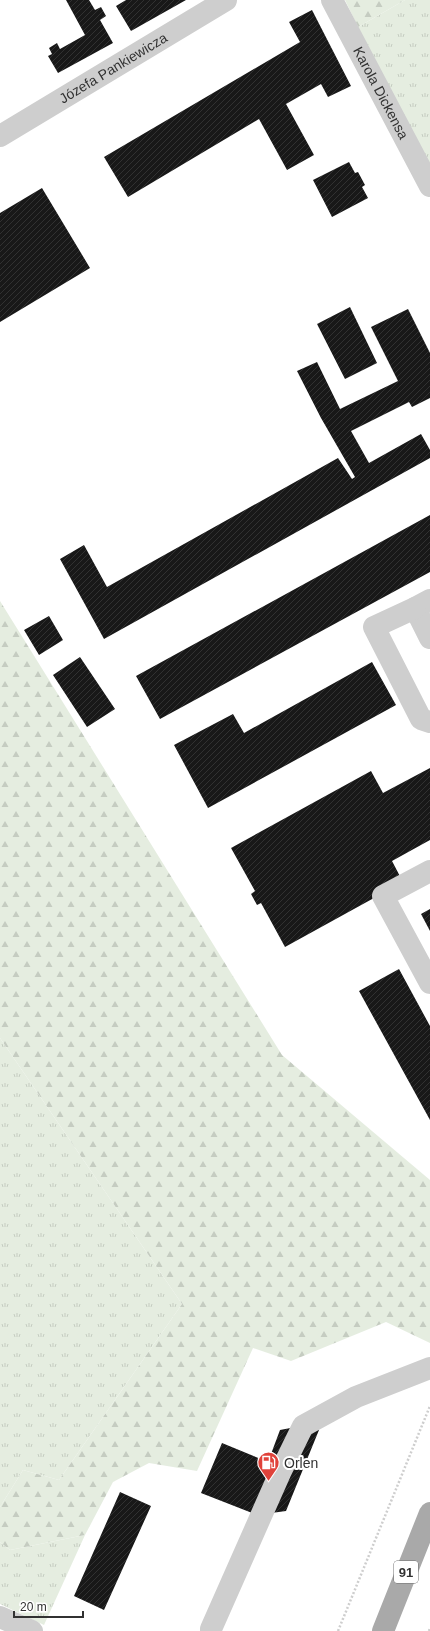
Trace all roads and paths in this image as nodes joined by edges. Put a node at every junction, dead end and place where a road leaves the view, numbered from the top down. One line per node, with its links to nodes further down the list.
1 (226, 0): 3 (street, Józefa Pankiewicza)
2 (332, 0): 4 (street, Karola Dickensa)
3 (0, 136)
4 (430, 186)
5 (422, 604): 6 (street); 7 (street)
6 (430, 638)
7 (430, 722)
8 (430, 871): 9 (street)
9 (430, 983)
10 (430, 1368): 14 (street)
11 (430, 1406): 16 (path)
12 (430, 1513): 17 (main road, 91)
13 (0, 1617): 15 (street)
14 (210, 1630)
15 (32, 1631)
16 (338, 1631)
17 (383, 1631)

